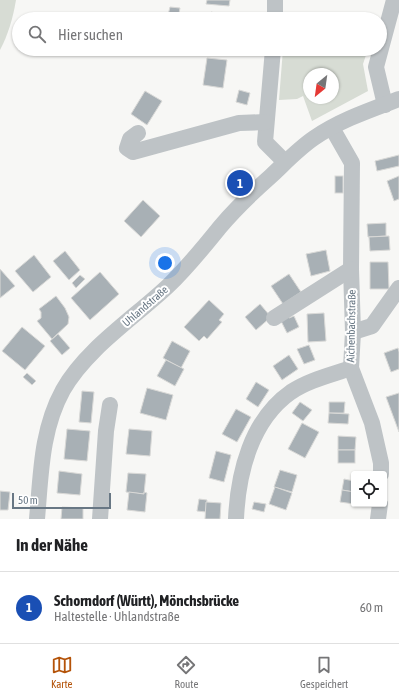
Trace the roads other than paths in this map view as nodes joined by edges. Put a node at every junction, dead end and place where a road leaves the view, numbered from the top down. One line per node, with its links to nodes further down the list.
1 (275, 0): 3 (street)
2 (394, 0): 4 (street)
3 (275, 12)
4 (387, 26)
5 (272, 56): 8 (street)
6 (379, 56): 7 (street)
7 (392, 102): 9 (street, Uhlandstraße)
8 (266, 122): 10 (street); 11 (street)
9 (332, 128): 11 (street, Uhlandstraße); 12 (street, Aichenbachstraße)
10 (138, 133)
11 (285, 162): 20 (street, Uhlandstraße)
12 (351, 269): 14 (street, Aichenbachstraße); 15 (street, Aichenbachstraße)
13 (399, 288): 15 (street)
14 (274, 318)
15 (353, 332): 16 (street, Aichenbachstraße)
16 (351, 368): 18 (street, Aichenbachstraße); 22 (street)
17 (110, 405): 21 (street)
18 (381, 471)
19 (380, 507): 23 (street)
20 (37, 519)
21 (100, 519)
22 (236, 519)
23 (378, 519)

